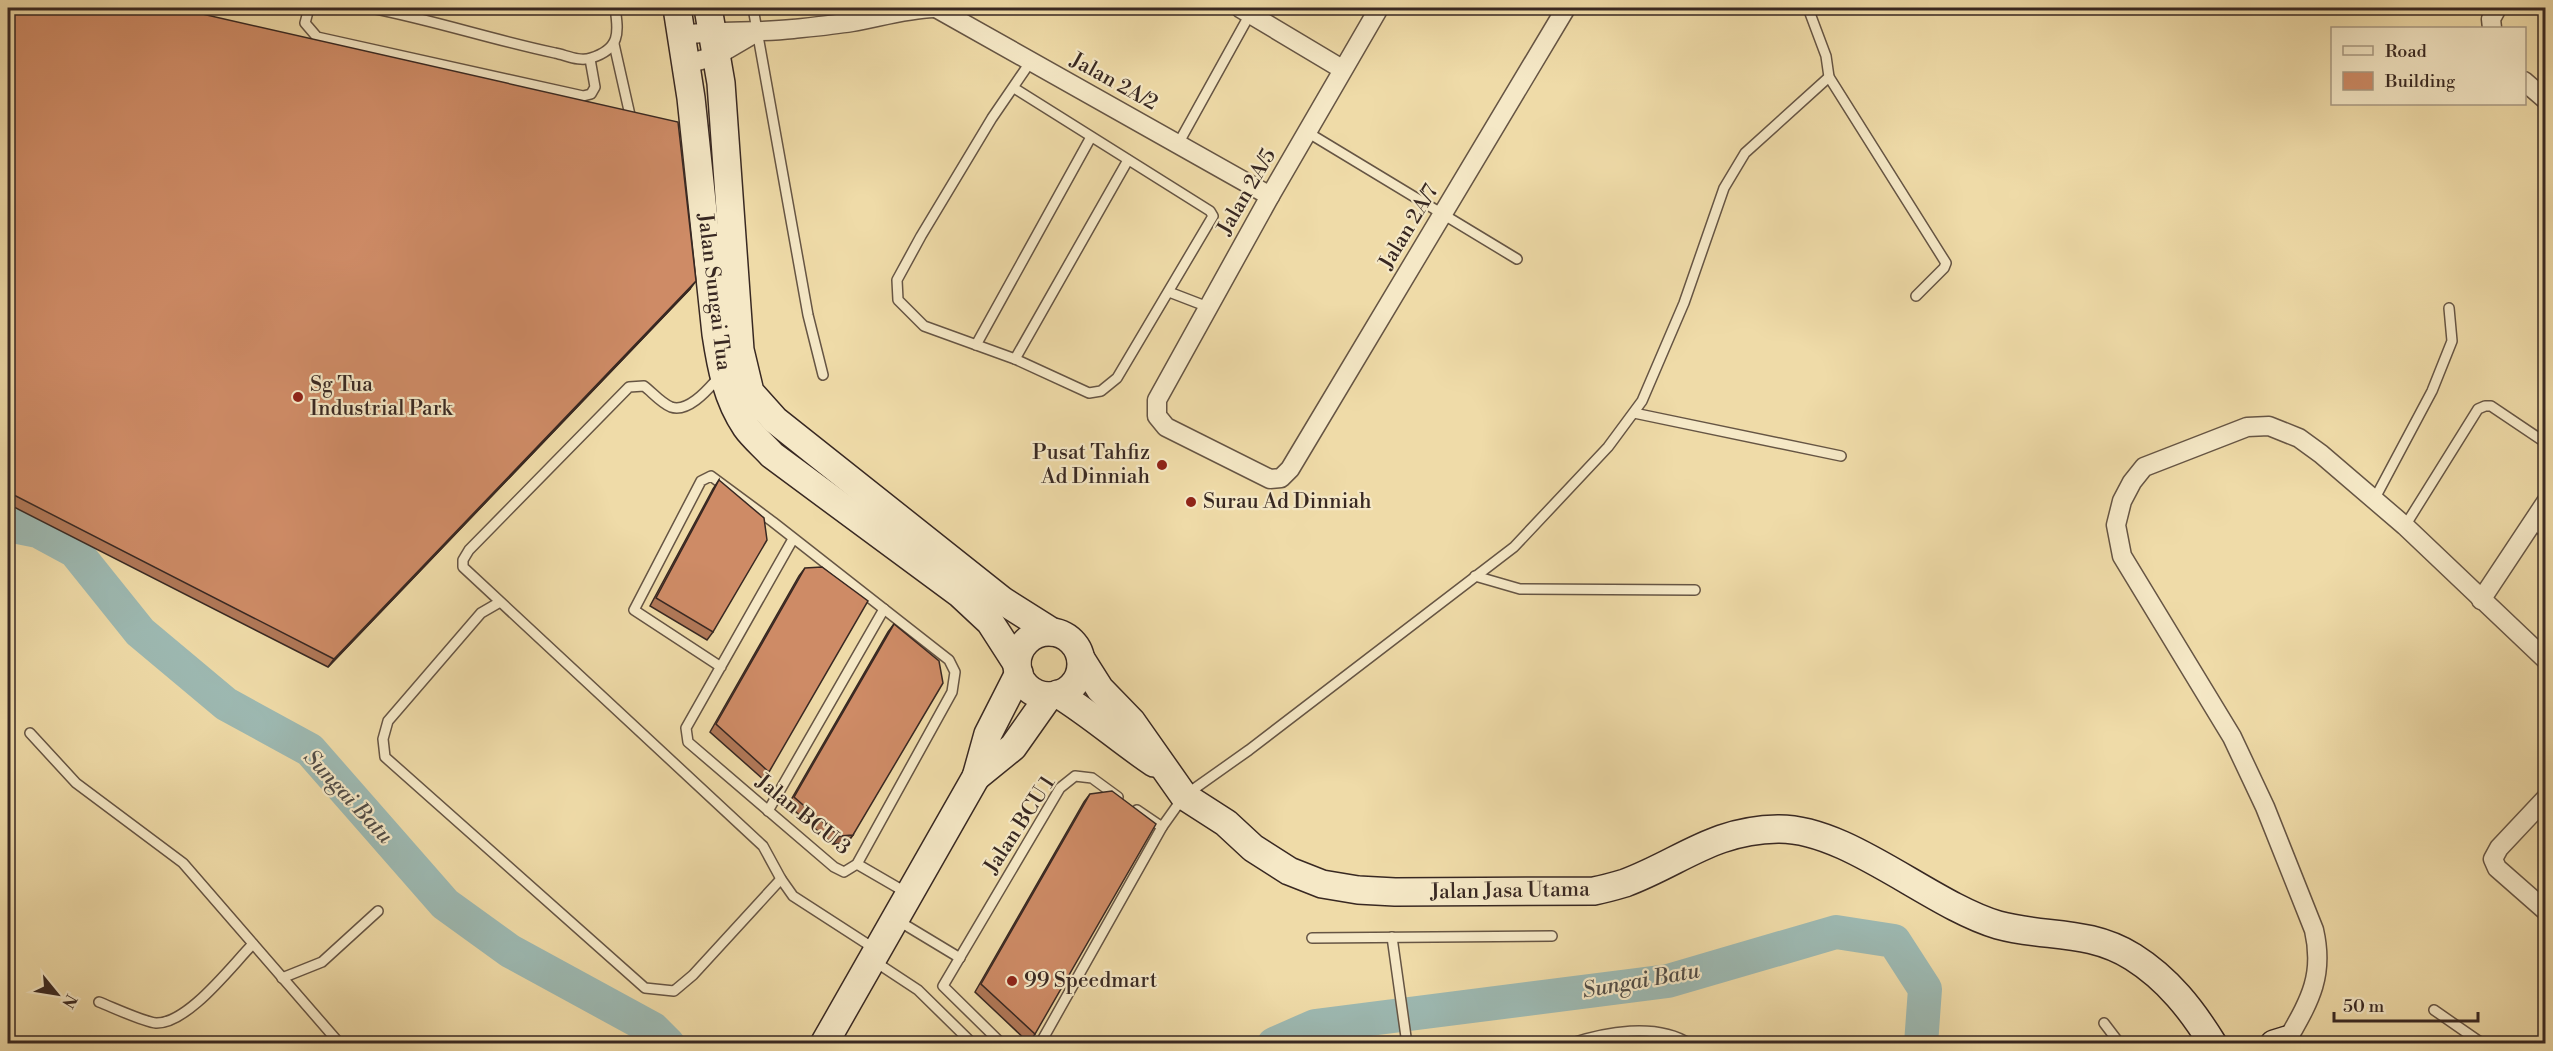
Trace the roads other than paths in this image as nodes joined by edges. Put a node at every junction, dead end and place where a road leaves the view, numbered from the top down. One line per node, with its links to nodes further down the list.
1 (309, 8): 15 (lane)
2 (371, 8): 15 (lane)
3 (615, 8): 14 (lane)
4 (678, 8): 13 (main road, Jalan Sungai Tua)
5 (753, 8): 12 (lane)
6 (935, 8): 12 (street, Jalan 2A/2); 16 (street, Jalan 2A/2)
7 (1378, 8): 18 (street, Jalan 2A/5)
8 (1566, 8): 29 (street, Jalan 2A/7)
9 (1808, 8): 19 (lane)
10 (1245, 11): 18 (street); 26 (lane)
11 (712, 32): 12 (street, Jalan 2A/2); 12 (street, Jalan 2A/2); 13 (street, Jalan 2A/2); 17 (street, Jalan 2A/2); 53 (main road, Jalan Sungai Tua)
12 (757, 32): 38 (lane)
13 (682, 35): 17 (main road, Jalan Sungai Tua)
14 (614, 44): 15 (lane); 24 (lane)
15 (590, 59)
16 (1031, 61): 21 (lane); 26 (street, Jalan 2A/2)
17 (686, 64): 37 (main road, Jalan Sungai Tua)
18 (1342, 69): 23 (street, Jalan 2A/5)
19 (1829, 77): 32 (lane); 40 (lane)
20 (2526, 83): 22 (street)
21 (1014, 88): 25 (lane); 35 (lane)
22 (2546, 100)
23 (1307, 132): 28 (street, Jalan 2A/5); 29 (lane)
24 (634, 134)
25 (1091, 137): 27 (lane); 35 (lane)
26 (1178, 144): 28 (street, Jalan 2A/2)
27 (1128, 160): 31 (lane); 36 (lane)
28 (1270, 196): 33 (street, Jalan 2A/5)
29 (1443, 214): 30 (lane); 39 (street, Jalan 2A/7)
30 (1516, 259)
31 (1169, 292): 33 (lane); 36 (lane)
32 (1916, 296)
33 (1208, 307): 39 (street, Jalan 2A/5)
34 (2449, 308): 43 (lane)
35 (976, 345): 36 (lane)
36 (1015, 359)
37 (722, 373): 51 (lane); 57 (main road, Jalan Sungai Tua)
38 (824, 375)
39 (1157, 400)
40 (1634, 413): 42 (lane); 48 (lane)
41 (2546, 443): 45 (lane)
42 (1841, 456)
43 (2374, 500): 45 (street); 83 (street)
44 (2546, 502): 46 (street)
45 (2405, 526): 50 (street)
46 (2539, 528): 50 (street)
47 (793, 539): 52 (lane, Jalan BCU 3); 56 (lane, Jalan BCU 3); 56 (lane)
48 (1475, 576): 49 (lane); 62 (lane)
49 (1695, 590)
50 (2481, 600): 55 (street)
51 (500, 603): 67 (lane); 67 (lane)
52 (884, 609): 64 (lane); 66 (lane, Jalan BCU 3)
53 (1052, 632): 54 (main road); 57 (main road)
54 (1081, 659): 58 (main road); 60 (main road, Jalan Jasa Utama)
55 (2546, 660)
56 (721, 667): 64 (lane, Jalan BCU 3)
57 (1018, 668): 58 (main road); 61 (main road)
58 (1054, 695): 60 (main road, Jalan Jasa Utama); 61 (main road)
59 (30, 733): 75 (lane)
60 (1165, 770): 62 (main road, Jalan Jasa Utama)
61 (976, 777): 68 (main road)
62 (1184, 796): 65 (lane); 82 (main road, Jalan Jasa Utama)
63 (2546, 798): 70 (street)
64 (768, 811): 66 (lane, Jalan BCU 3)
65 (1162, 827): 77 (lane, Jalan BCU 1); 88 (lane)
66 (857, 864): 68 (lane)
67 (781, 879): 76 (lane)
68 (909, 894): 71 (main road)
69 (378, 911): 78 (lane)
70 (2546, 911)
71 (895, 919): 76 (main road); 77 (lane)
72 (1552, 936): 73 (lane)
73 (1392, 937): 74 (lane); 89 (lane)
74 (1312, 938)
75 (253, 944): 78 (lane); 79 (lane)
76 (874, 955): 85 (main road); 86 (lane)
77 (960, 958): 87 (lane, Jalan BCU 1)
78 (282, 978): 84 (lane)
79 (99, 1002)
80 (2434, 1010): 94 (lane)
81 (2104, 1023): 92 (lane)
82 (2208, 1036): 93 (main road)
83 (2282, 1042)
84 (340, 1044)
85 (824, 1044)
86 (973, 1044)
87 (1002, 1044)
88 (1040, 1044)
89 (1407, 1044)
90 (1569, 1044): 91 (lane)
91 (1690, 1044)
92 (2120, 1044)
93 (2229, 1044)
94 (2483, 1044)

